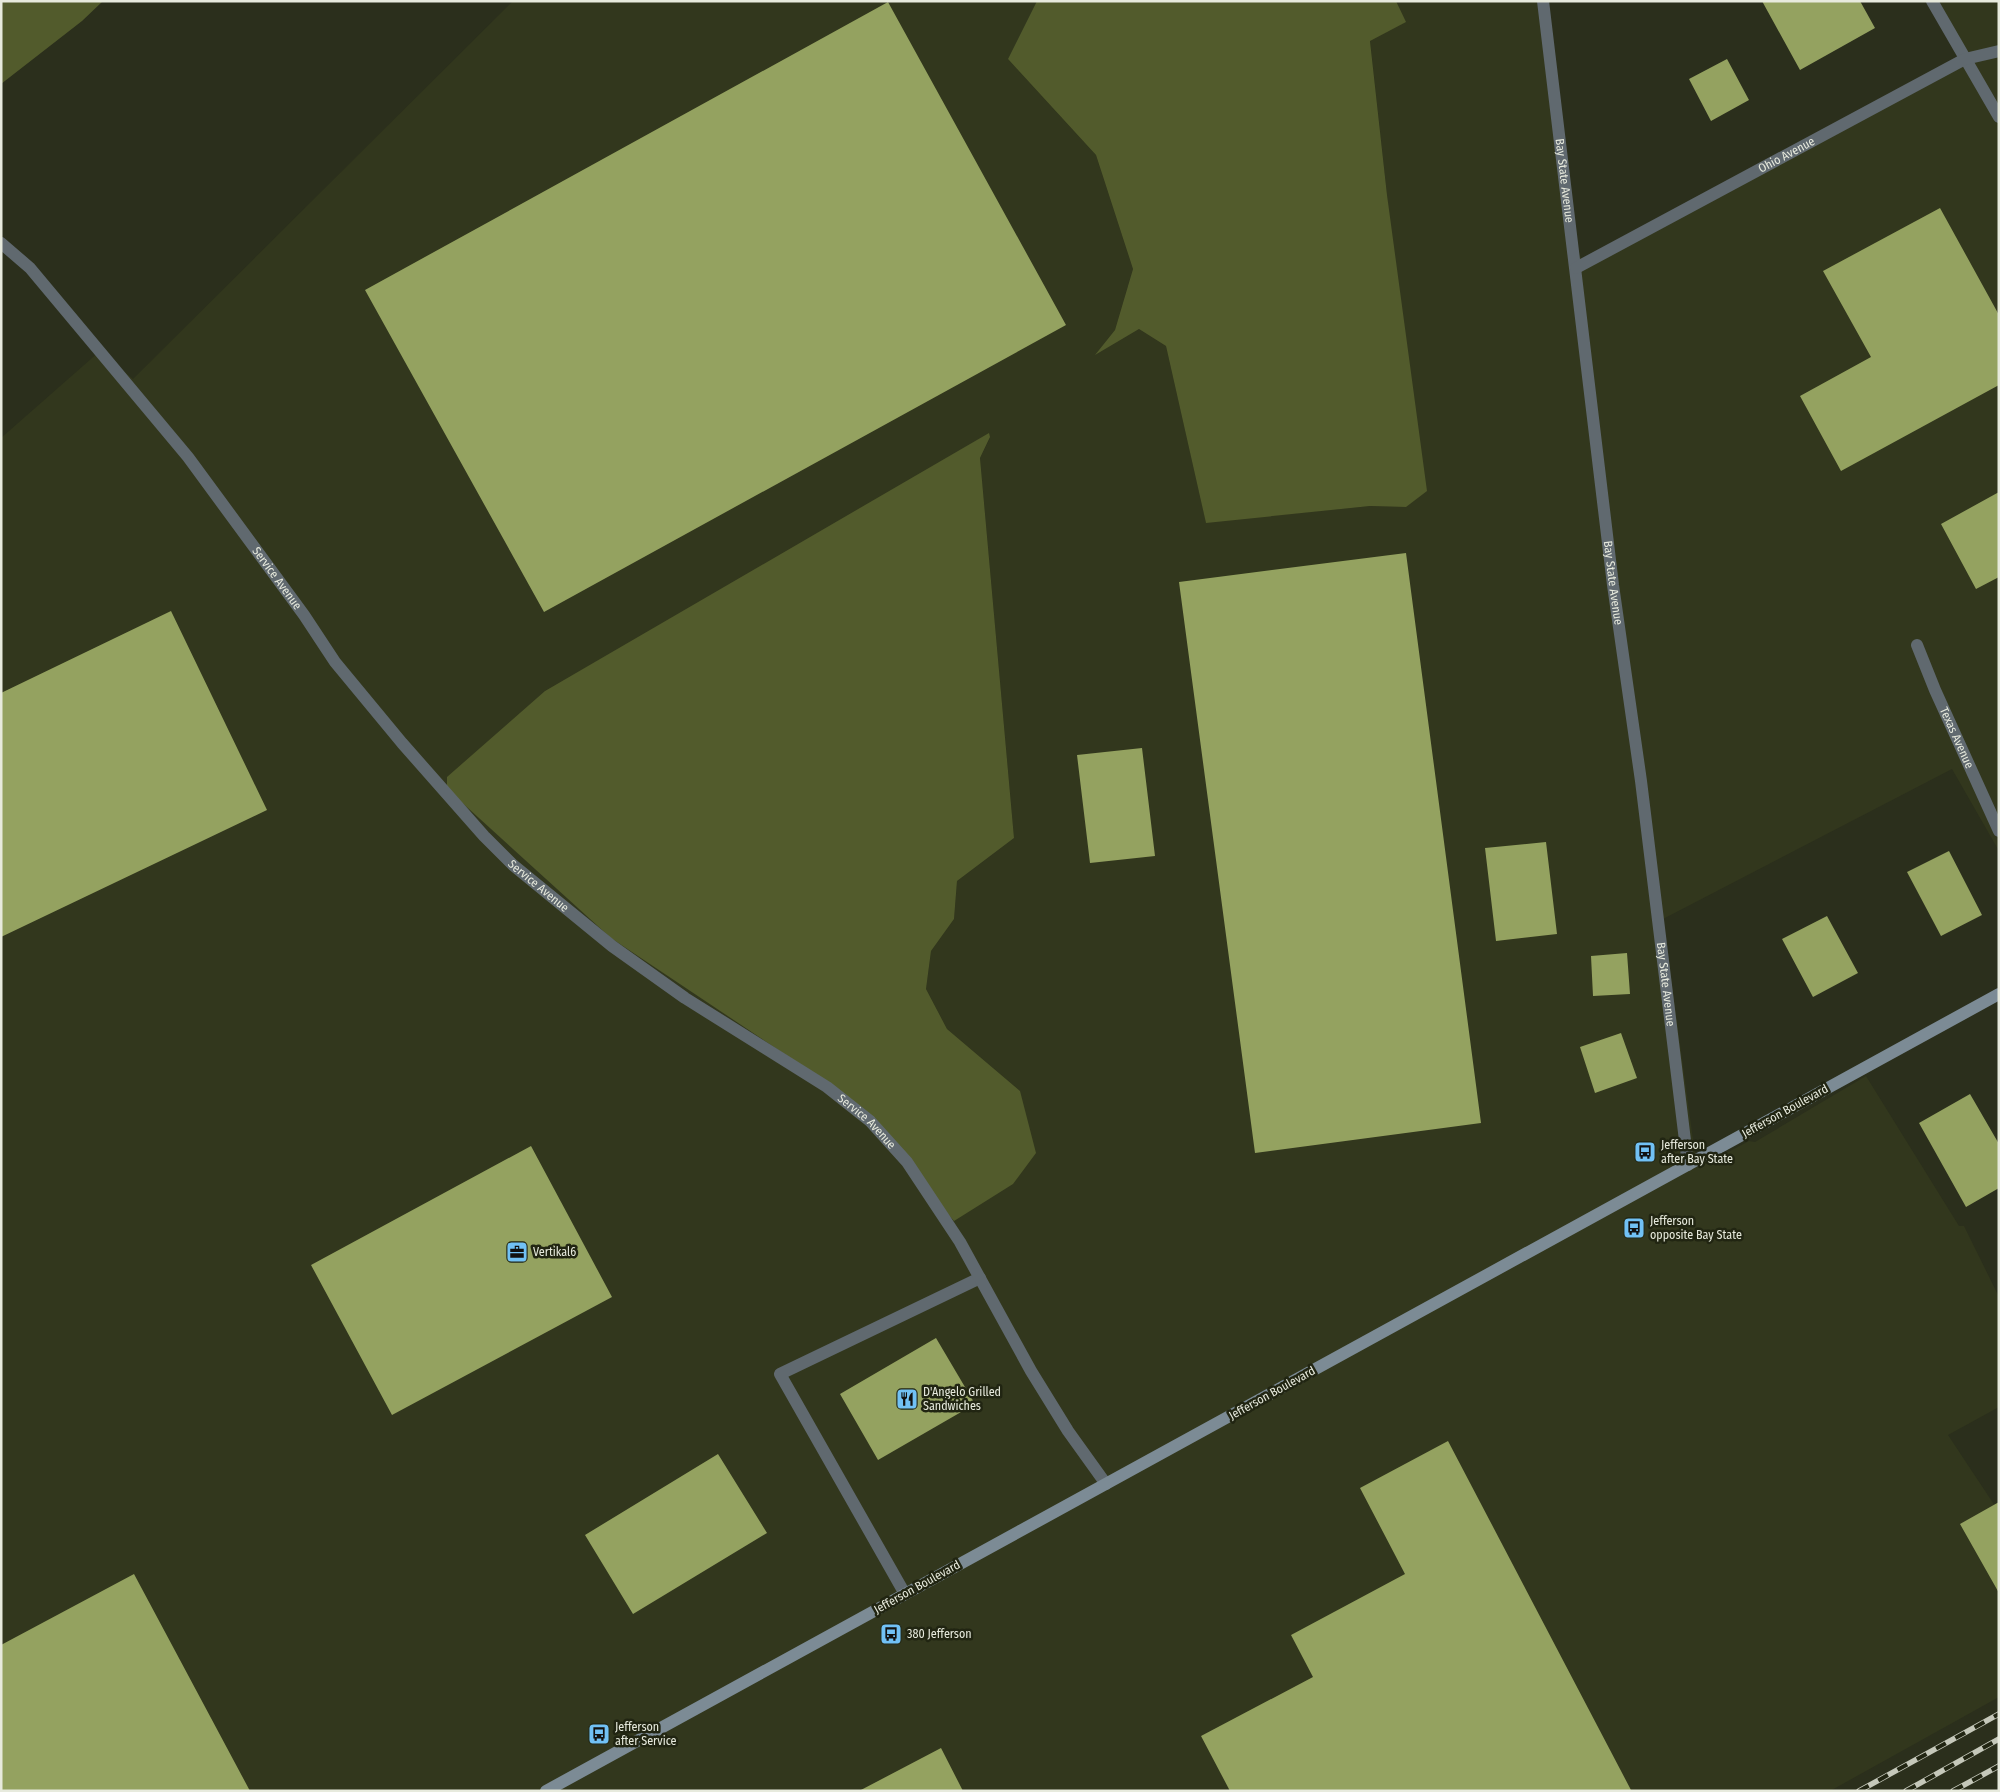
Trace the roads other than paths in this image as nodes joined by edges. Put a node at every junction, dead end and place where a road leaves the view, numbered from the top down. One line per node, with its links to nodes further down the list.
1 (1543, 1): 7 (street, Bay State Avenue)
2 (1932, 1): 4 (street)
3 (1999, 51): 4 (street, Ohio Avenue)
4 (1965, 59): 5 (street); 7 (street, Ohio Avenue)
5 (1999, 117)
6 (1, 243): 12 (street, Service Avenue)
7 (1576, 268): 11 (street, Bay State Avenue)
8 (1917, 645): 9 (street, Texas Avenue)
9 (1999, 831)
10 (1999, 994): 11 (main road, Jefferson Boulevard)
11 (1688, 1165): 13 (main road, Jefferson Boulevard)
12 (980, 1278): 13 (street, Service Avenue); 14 (street)
13 (1106, 1484): 14 (main road, Jefferson Boulevard)
14 (905, 1594): 15 (main road, Jefferson Boulevard)
15 (546, 1791)

